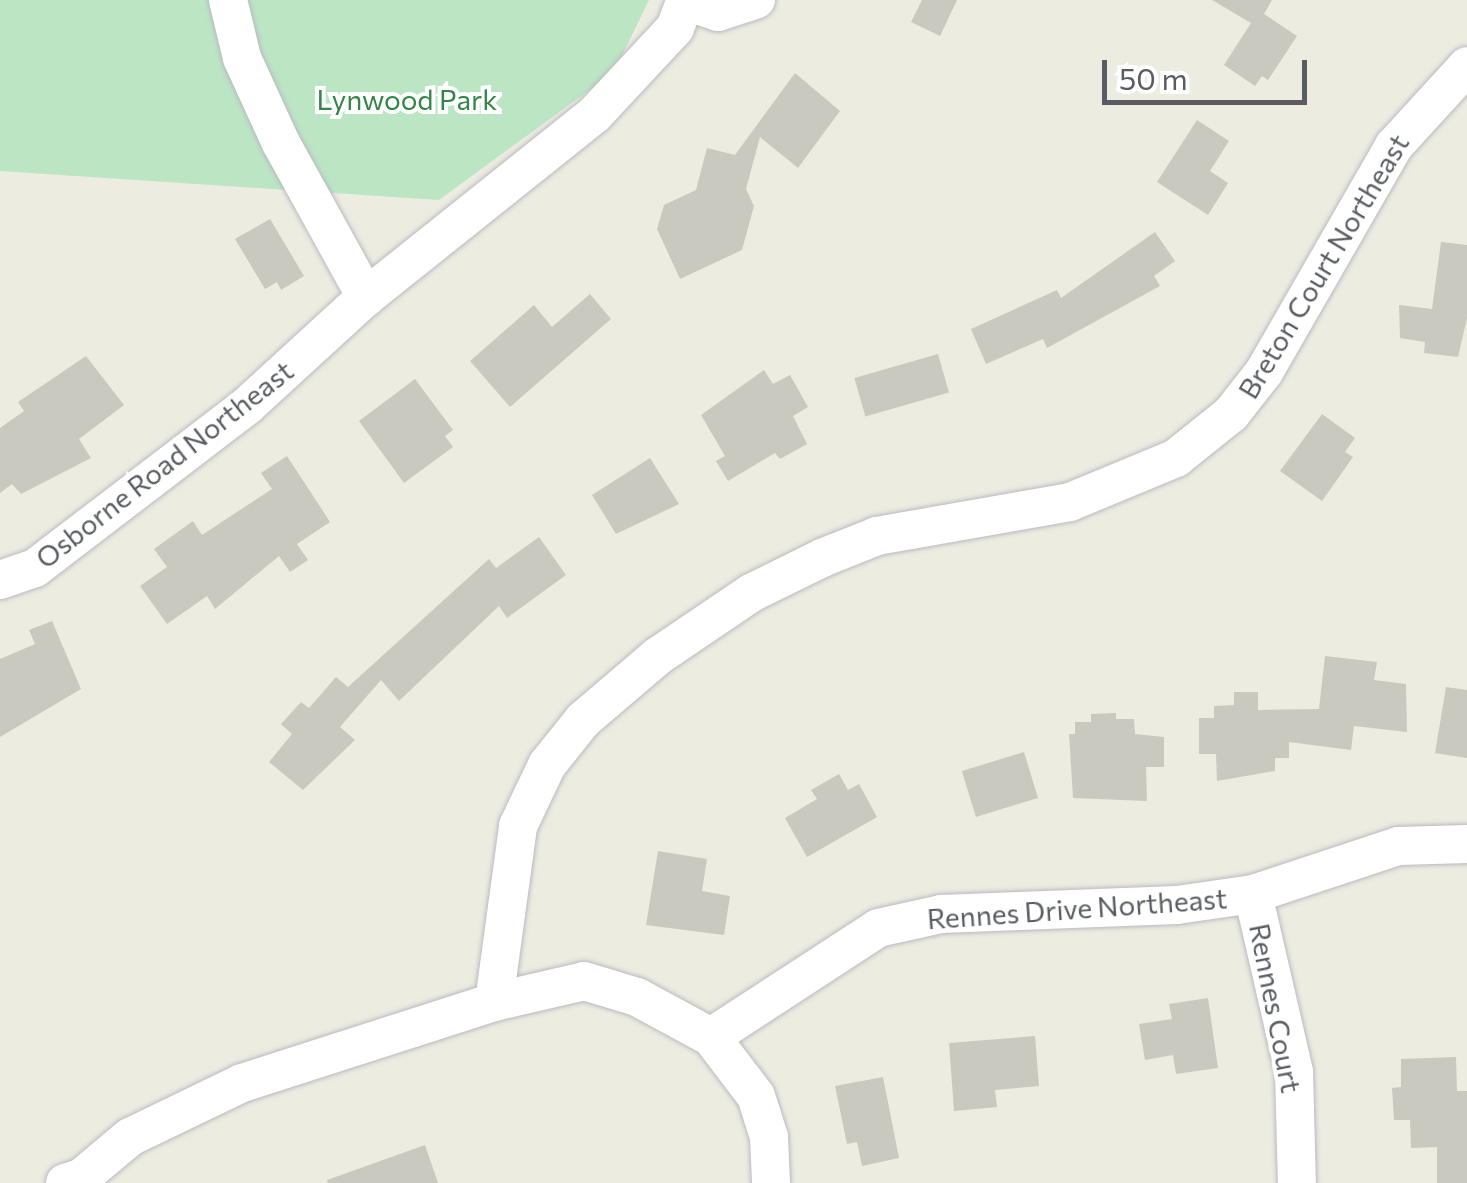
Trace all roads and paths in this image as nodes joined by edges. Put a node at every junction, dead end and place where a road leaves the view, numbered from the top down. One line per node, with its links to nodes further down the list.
1 (228, 0): 5 (street)
2 (686, 0): 3 (street); 5 (street, Osborne Road Northeast)
3 (756, 0)
4 (1467, 66): 9 (street, Breton Court Northeast)
5 (366, 297): 6 (street, Osborne Road Northeast)
6 (0, 580)
7 (1467, 844): 8 (street, Rennes Drive Northeast)
8 (1253, 894): 10 (street, Rennes Drive Northeast); 13 (street, Rennes Court)
9 (494, 1002): 10 (street); 11 (street)
10 (712, 1037): 12 (street)
11 (77, 1182)
12 (771, 1183)
13 (1297, 1183)

